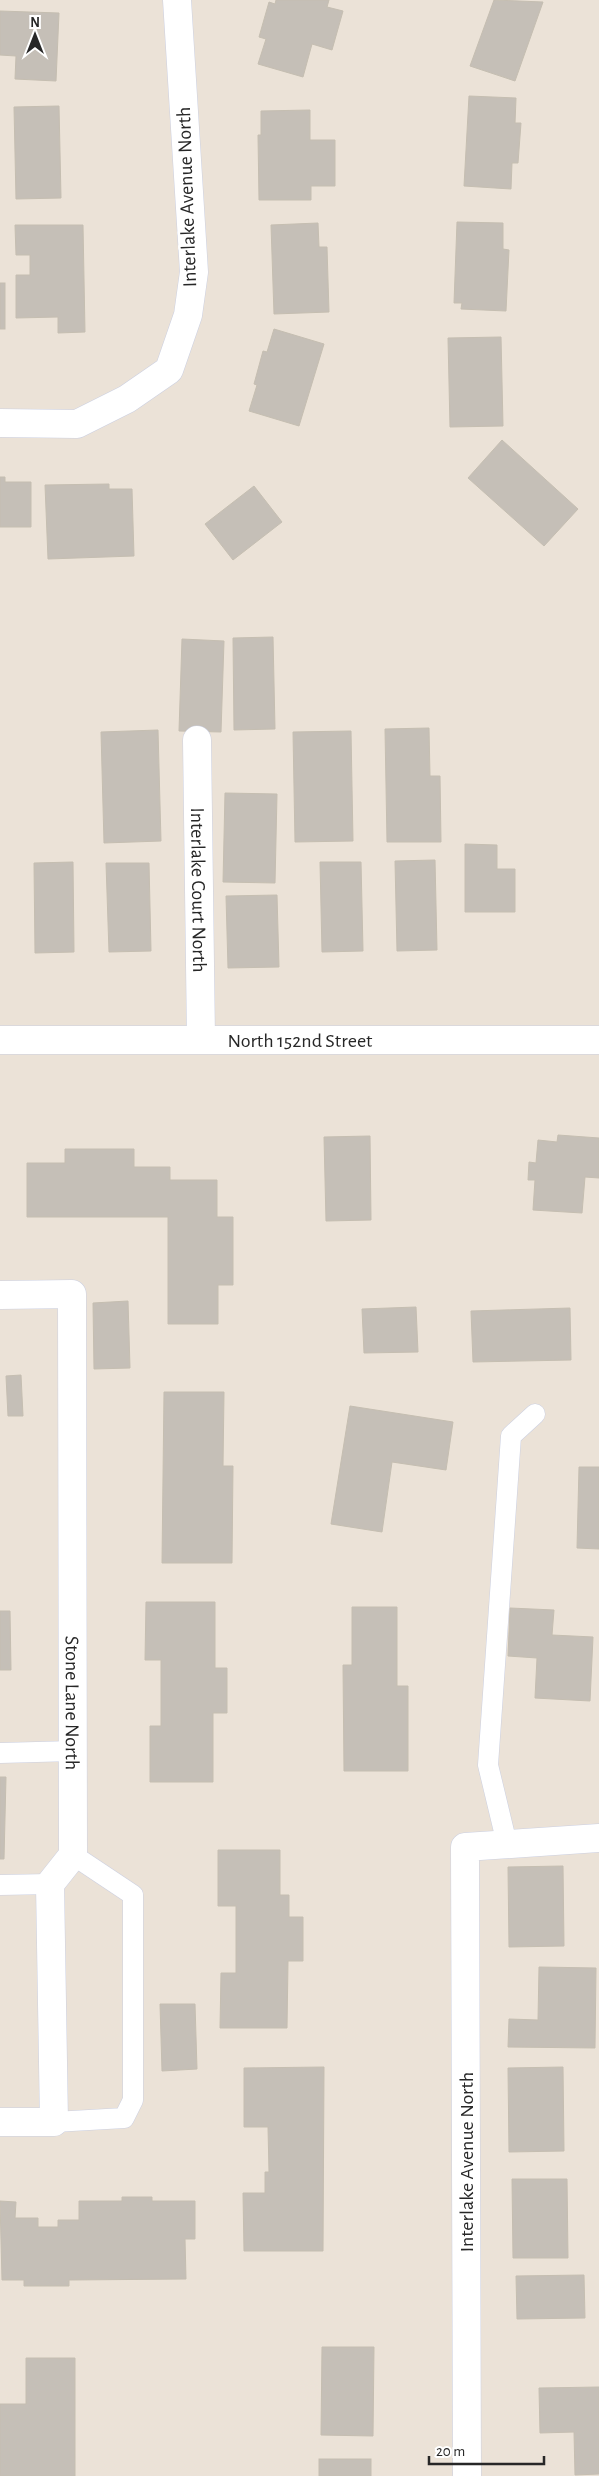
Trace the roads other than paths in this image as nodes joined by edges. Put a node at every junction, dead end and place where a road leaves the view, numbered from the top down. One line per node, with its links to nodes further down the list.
1 (177, 0): 2 (street, Interlake Avenue North)
2 (0, 423)
3 (197, 740): 4 (street, Interlake Court North)
4 (201, 1039): 5 (street, North 152nd Street); 6 (street, North 152nd Street)
5 (0, 1040)
6 (599, 1040)
7 (0, 1295): 9 (street, Stone Lane North)
8 (535, 1414): 12 (lane)
9 (73, 1751): 10 (lane); 13 (street, Stone Lane North)
10 (0, 1753)
11 (599, 1838): 12 (street)
12 (507, 1844): 18 (street, Interlake Avenue North)
13 (73, 1855): 14 (street); 17 (lane)
14 (50, 1884): 15 (lane); 17 (street)
15 (0, 1885)
16 (0, 2122): 17 (street)
17 (54, 2122)
18 (467, 2476)

